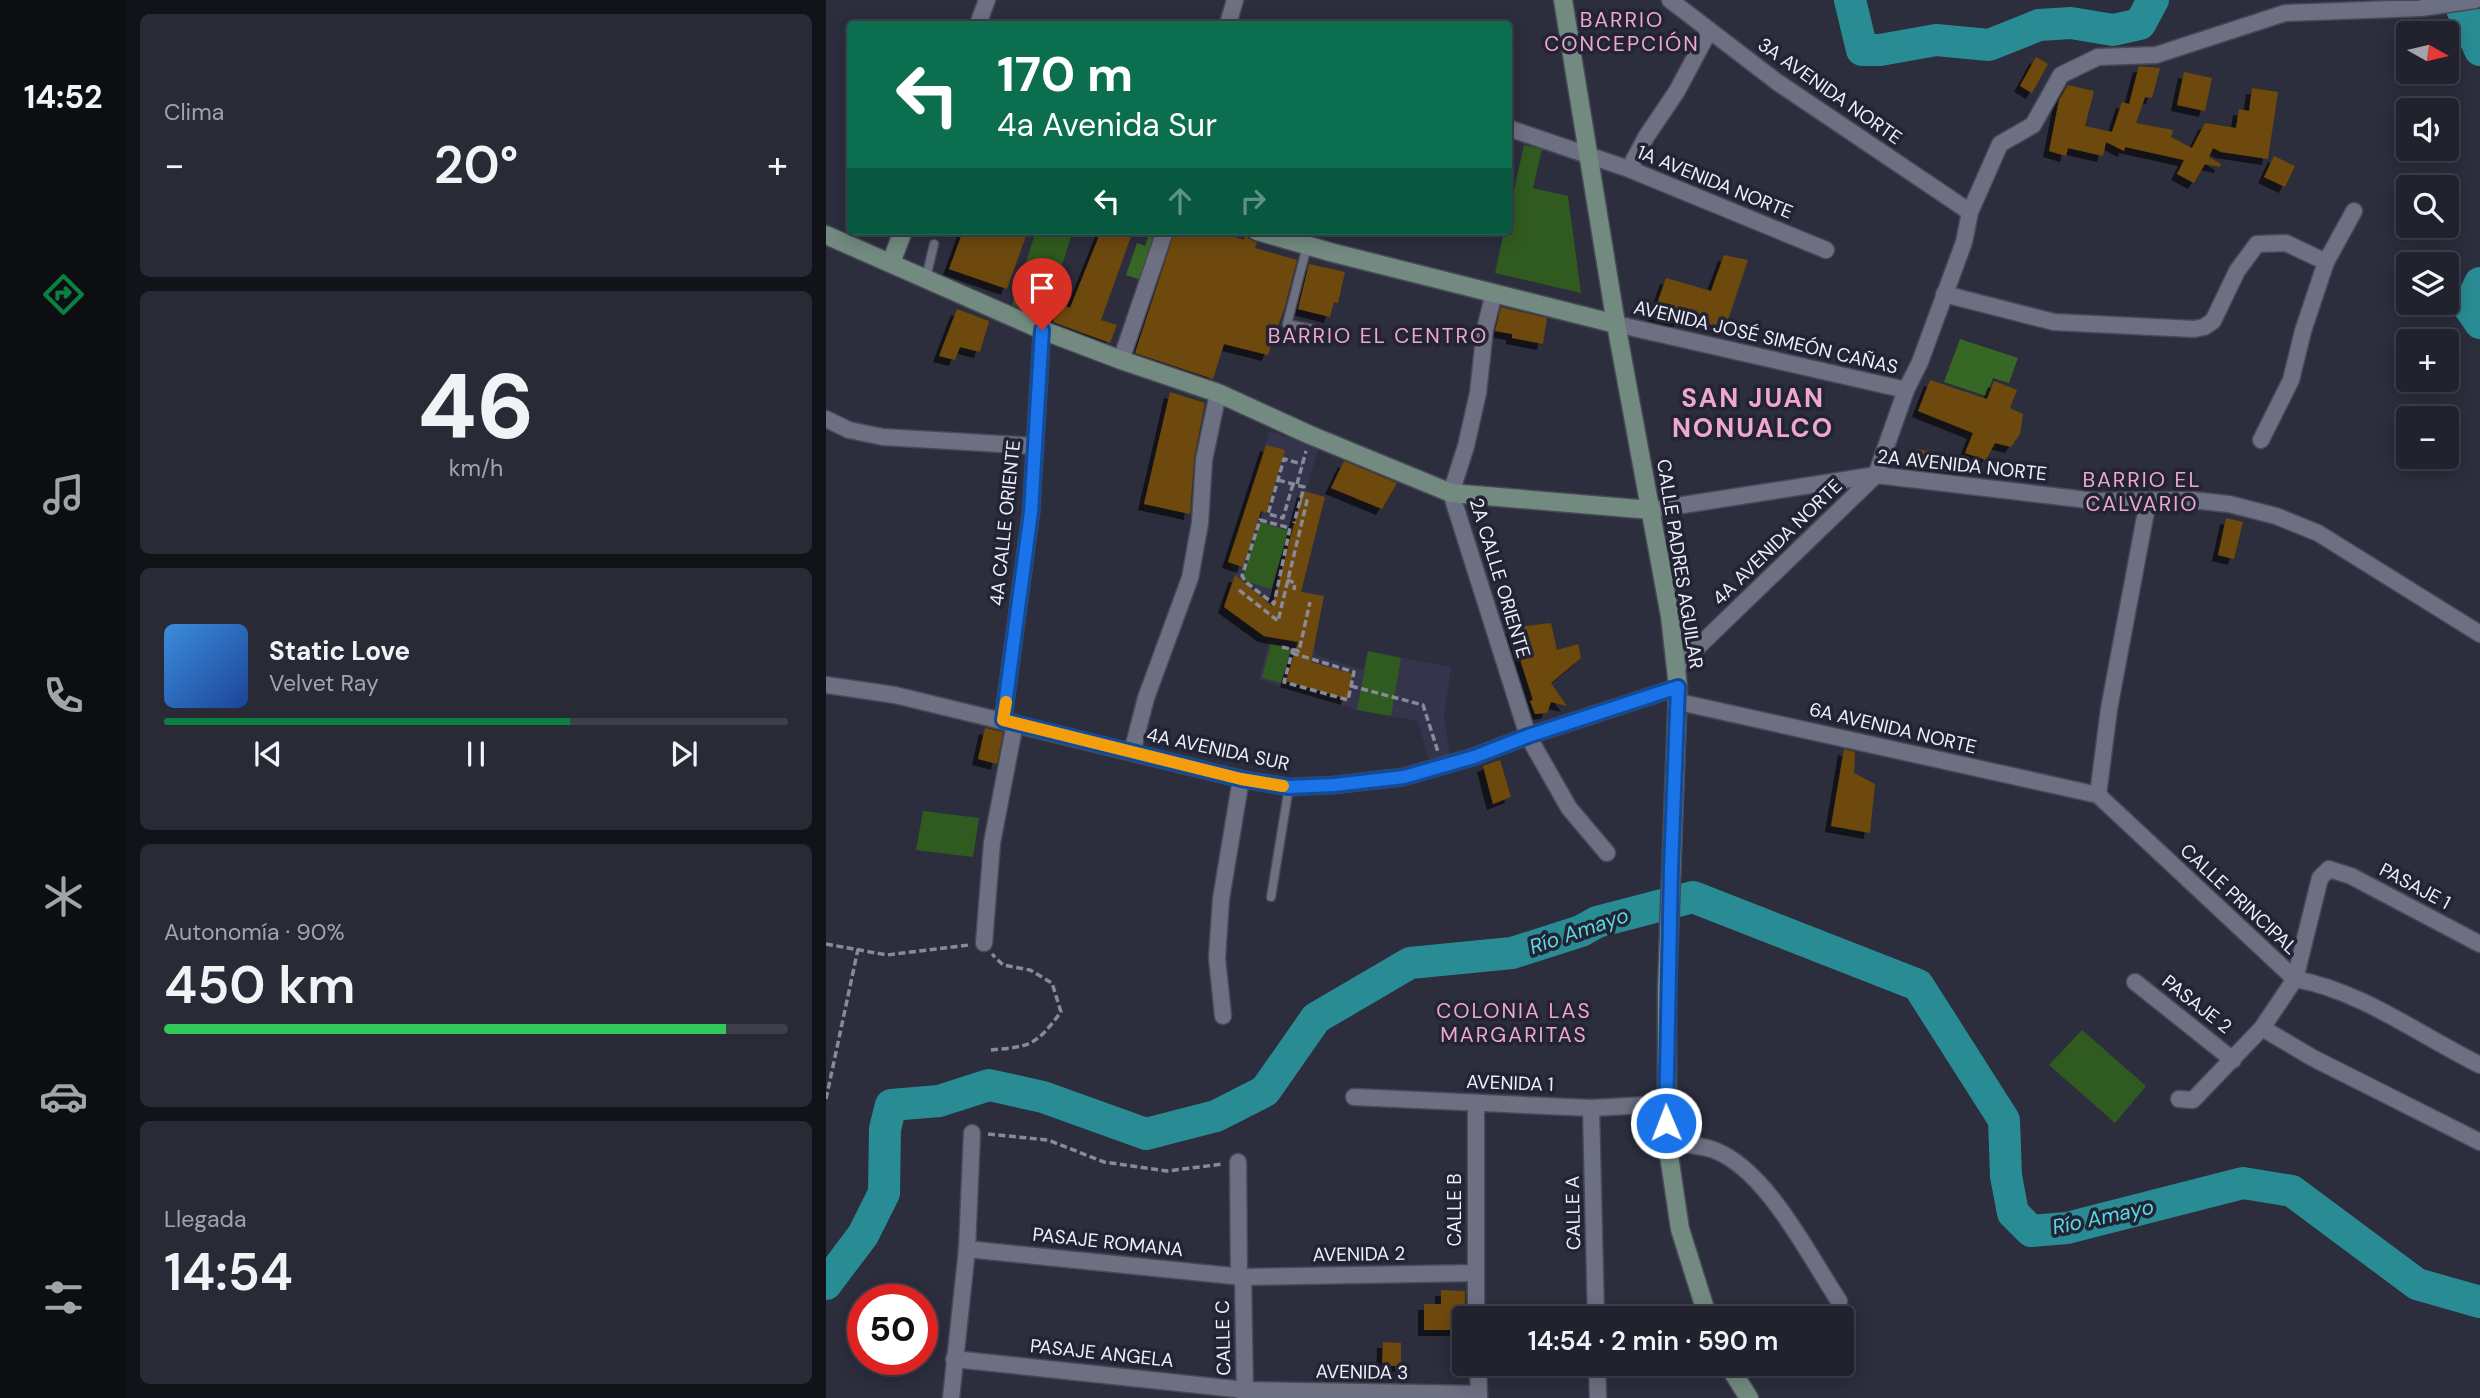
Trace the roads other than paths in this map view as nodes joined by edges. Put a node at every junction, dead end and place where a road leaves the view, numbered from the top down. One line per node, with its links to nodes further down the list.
1 (986, 0): 6 (street)
2 (1235, 0): 7 (street)
3 (1563, 0): 10 (main road, CALLE PADRES AGUILAR)
4 (1670, 0): 8 (street, 3A AVENIDA NORTE)
5 (2476, 0): 13 (street)
6 (979, 21)
7 (1229, 21)
8 (1709, 31): 11 (street); 13 (street, 3A AVENIDA NORTE)
9 (1512, 129): 10 (street, 1A AVENIDA NORTE)
10 (1588, 155): 11 (street, 1A AVENIDA NORTE); 26 (main road, CALLE PADRES AGUILAR)
11 (1629, 169): 20 (street, 1A AVENIDA NORTE)
12 (2354, 211): 21 (street)
13 (1970, 212): 25 (street)
14 (826, 235): 22 (main road)
15 (901, 235): 22 (main road)
16 (1164, 235): 29 (street)
17 (1270, 235): 19 (main road)
18 (934, 244): 23 (lane)
19 (1307, 246): 24 (main road); 28 (lane)
20 (1826, 250)
21 (2326, 262): 25 (street); 33 (street)
22 (891, 263): 23 (main road)
23 (926, 279): 27 (main road)
24 (1494, 293): 26 (main road); 36 (street, 2A CALLE ORIENTE)
25 (1944, 294): 30 (street)
26 (1616, 324): 30 (street, AVENIDA JOSÉ SIMEÓN CAÑAS); 38 (main road, CALLE PADRES AGUILAR)
27 (1042, 330): 29 (main road); 34 (street, 4A CALLE ORIENTE)
28 (1312, 330)
29 (1121, 360): 31 (main road)
30 (1906, 390): 35 (street)
31 (1217, 393): 36 (main road); 45 (street)
32 (826, 419): 34 (street)
33 (2261, 440)
34 (1034, 446): 43 (street, 4A CALLE ORIENTE)
35 (1876, 475): 37 (street, 2A AVENIDA NORTE); 38 (street, 2A AVENIDA NORTE); 40 (street, 4A AVENIDA NORTE)
36 (1451, 493): 38 (main road); 44 (street, 2A CALLE ORIENTE)
37 (2148, 501): 39 (street, 2A AVENIDA NORTE); 48 (street)
38 (1651, 510): 40 (main road, CALLE PADRES AGUILAR)
39 (2480, 634)
40 (1676, 668): 42 (main road, CALLE PADRES AGUILAR)
41 (826, 685): 43 (street, 4A AVENIDA SUR)
42 (1679, 694): 44 (street, 4A AVENIDA SUR); 48 (street, 6A AVENIDA NORTE); 62 (main road, CALLE PADRES AGUILAR)
43 (1009, 721): 45 (street, 4A AVENIDA SUR); 51 (street, 4A CALLE ORIENTE)
44 (1528, 736): 47 (street, 4A AVENIDA SUR); 49 (street, 2A CALLE ORIENTE)
45 (1132, 752): 46 (street, 4A AVENIDA SUR)
46 (1241, 779): 47 (street, 4A AVENIDA SUR); 55 (street)
47 (1289, 787): 50 (lane)
48 (2098, 795): 53 (street, CALLE PRINCIPAL)
49 (1607, 853)
50 (1271, 898)
51 (984, 943)
52 (2480, 944): 53 (street, PASAJE 1)
53 (2295, 979): 56 (street); 58 (street, CALLE PRINCIPAL)
54 (2135, 982): 57 (street, PASAJE 2)
55 (1223, 1016)
56 (2262, 1028): 57 (street); 66 (street)
57 (2233, 1060): 60 (street)
58 (2480, 1065)
59 (1354, 1097): 61 (street, AVENIDA 1)
60 (2179, 1099)
61 (1476, 1103): 63 (street, AVENIDA 1); 69 (street, CALLE B)
62 (1665, 1104): 63 (street, AVENIDA 1); 65 (main road, CALLE PADRES AGUILAR)
63 (1591, 1108): 73 (street, CALLE A)
64 (972, 1133): 68 (street)
65 (1667, 1142): 71 (street); 74 (main road, CALLE PADRES AGUILAR)
66 (2480, 1142)
67 (1238, 1162): 70 (street, CALLE C)
68 (967, 1249): 70 (street, PASAJE ROMANA); 75 (street)
69 (1475, 1273): 70 (street, AVENIDA 2); 72 (street, CALLE B)
70 (1241, 1277): 79 (street, CALLE C)
71 (1839, 1301)
72 (1476, 1306)
73 (1596, 1306)
74 (1704, 1306)
75 (954, 1359): 79 (street, PASAJE ANGELA); 81 (street)
76 (1478, 1376): 80 (street)
77 (1597, 1376): 82 (street)
78 (1735, 1376): 83 (main road)
79 (1245, 1394): 80 (street, AVENIDA 3)
80 (1479, 1396)
81 (951, 1398)
82 (1598, 1398)
83 (1749, 1398)

